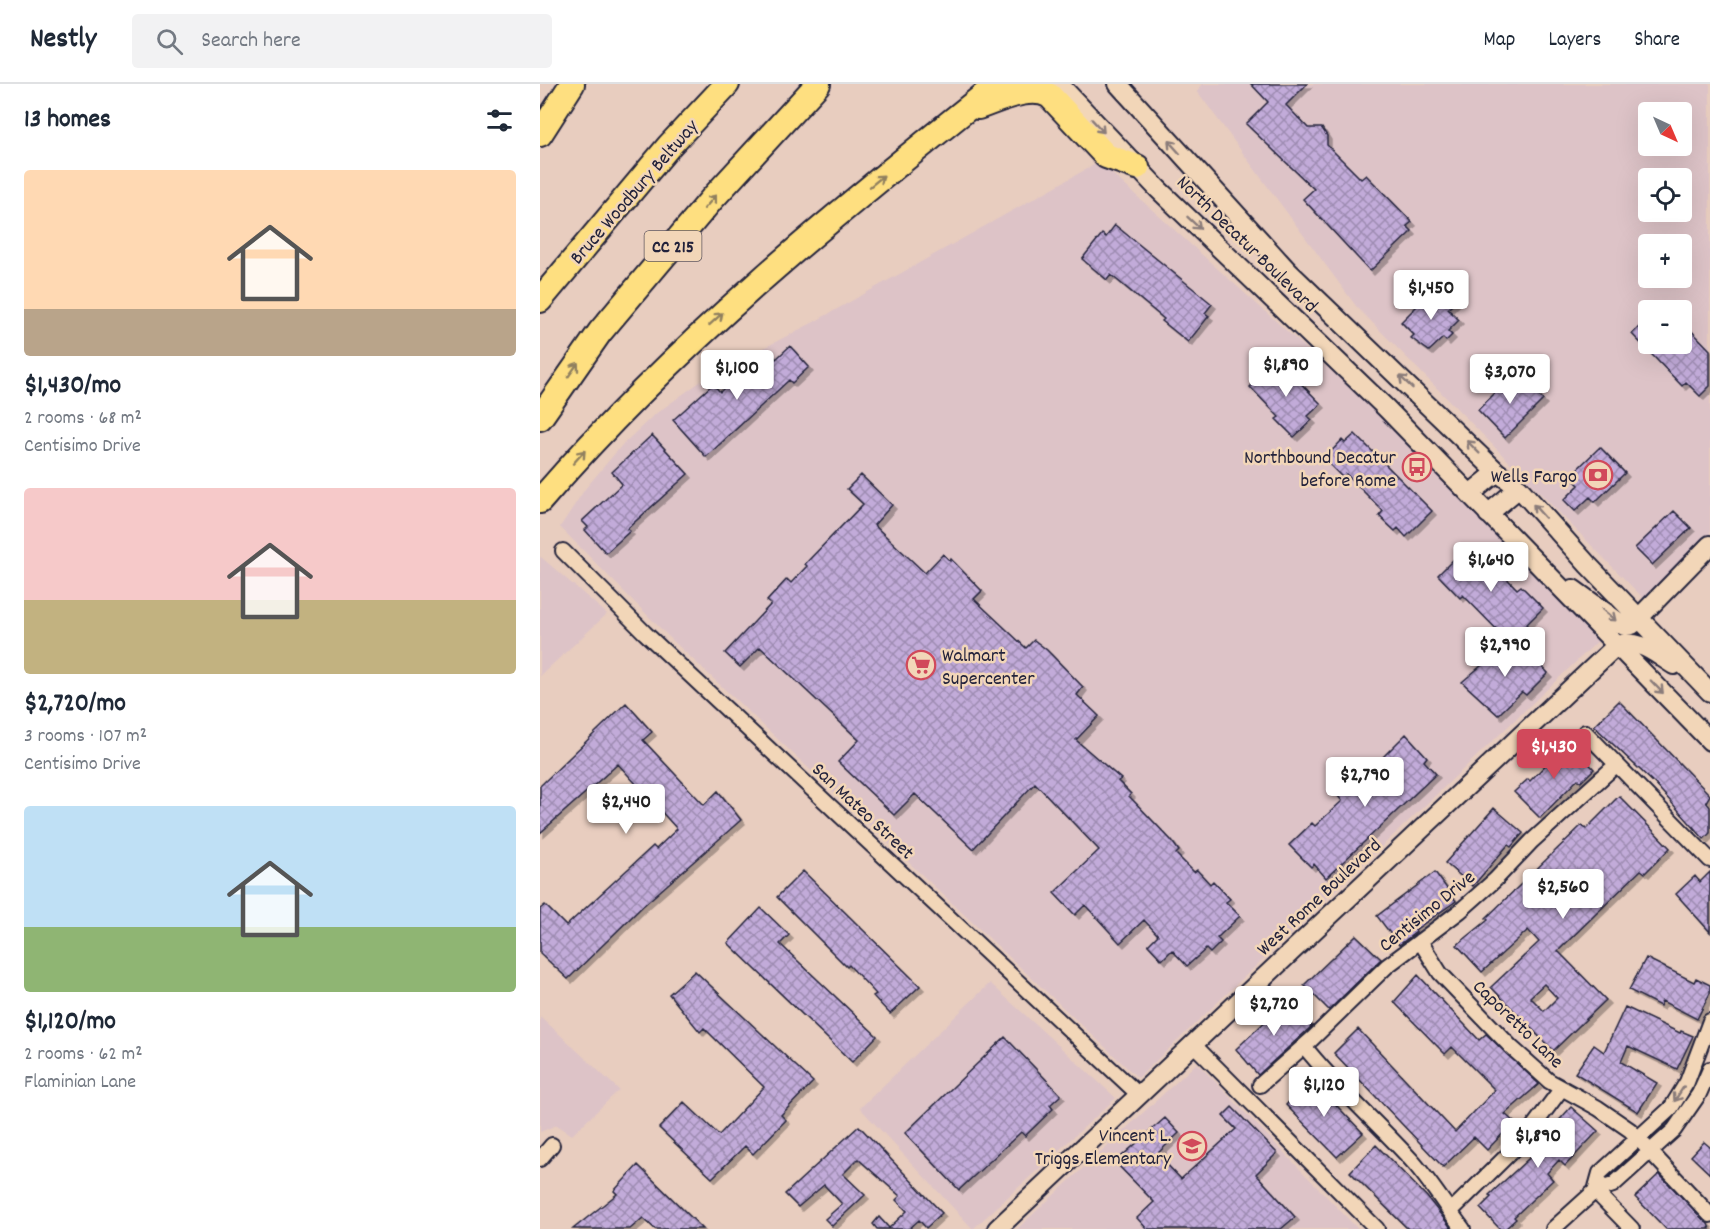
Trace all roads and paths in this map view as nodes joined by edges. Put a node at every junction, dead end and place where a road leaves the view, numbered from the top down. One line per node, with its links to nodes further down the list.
1 (572, 84): 8 (highway)
2 (727, 84): 10 (highway, Bruce Woodbury Beltway)
3 (818, 84): 11 (highway, CC 215, one-way to 3)
4 (999, 84): 7 (highway)
5 (1059, 84): 9 (main road, North Decatur Boulevard, one-way to 9)
6 (1119, 84): 12 (main road, North Decatur Boulevard, one-way to 6)
7 (965, 111): 9 (highway); 15 (highway, one-way to 7)
8 (540, 134)
9 (1137, 167): 14 (main road, North Decatur Boulevard, one-way to 14)
10 (540, 300)
11 (540, 418)
12 (1497, 472): 13 (main road, North Decatur Boulevard); 14 (main road)
13 (1519, 488): 16 (main road); 20 (main road, North Decatur Boulevard, one-way to 13)
14 (1470, 494): 16 (main road, North Decatur Boulevard)
15 (540, 501)
16 (1488, 514): 19 (main road, North Decatur Boulevard)
17 (1710, 545): 20 (main road)
18 (563, 551): 34 (street, San Mateo Street)
19 (1544, 570): 20 (main road, one-way to 20); 21 (main road, North Decatur Boulevard)
20 (1641, 619): 22 (main road, North Decatur Boulevard)
21 (1617, 645): 22 (main road); 24 (main road, North Decatur Boulevard, one-way to 24); 29 (main road, West Rome Boulevard)
22 (1705, 687)
23 (1585, 732): 25 (street)
24 (1710, 741)
25 (1616, 765): 26 (street); 27 (street, Centisimo Drive)
26 (1710, 860)
27 (1420, 940): 30 (street, Centisimo Drive); 33 (street, Caporetto Lane)
28 (1710, 1021): 35 (street, one-way to 35)
29 (1193, 1044): 34 (main road, West Rome Boulevard); 43 (street)
30 (1304, 1046): 32 (street, Centisimo Drive); 40 (street)
31 (1710, 1069): 37 (street)
32 (1260, 1085)
33 (1562, 1088): 35 (street, Caporetto Lane); 40 (street)
34 (1139, 1095): 42 (main road, West Rome Boulevard)
35 (1638, 1138): 37 (street, Caporetto Lane); 39 (street)
36 (552, 1145): 38 (street)
37 (1651, 1152): 39 (street); 41 (street, Caporetto Lane)
38 (540, 1159)
39 (1595, 1191): 45 (street); 46 (street)
40 (1451, 1211): 44 (street)
41 (1710, 1215)
42 (997, 1229)
43 (1377, 1229)
44 (1463, 1229)
45 (1553, 1229)
46 (1632, 1229)

